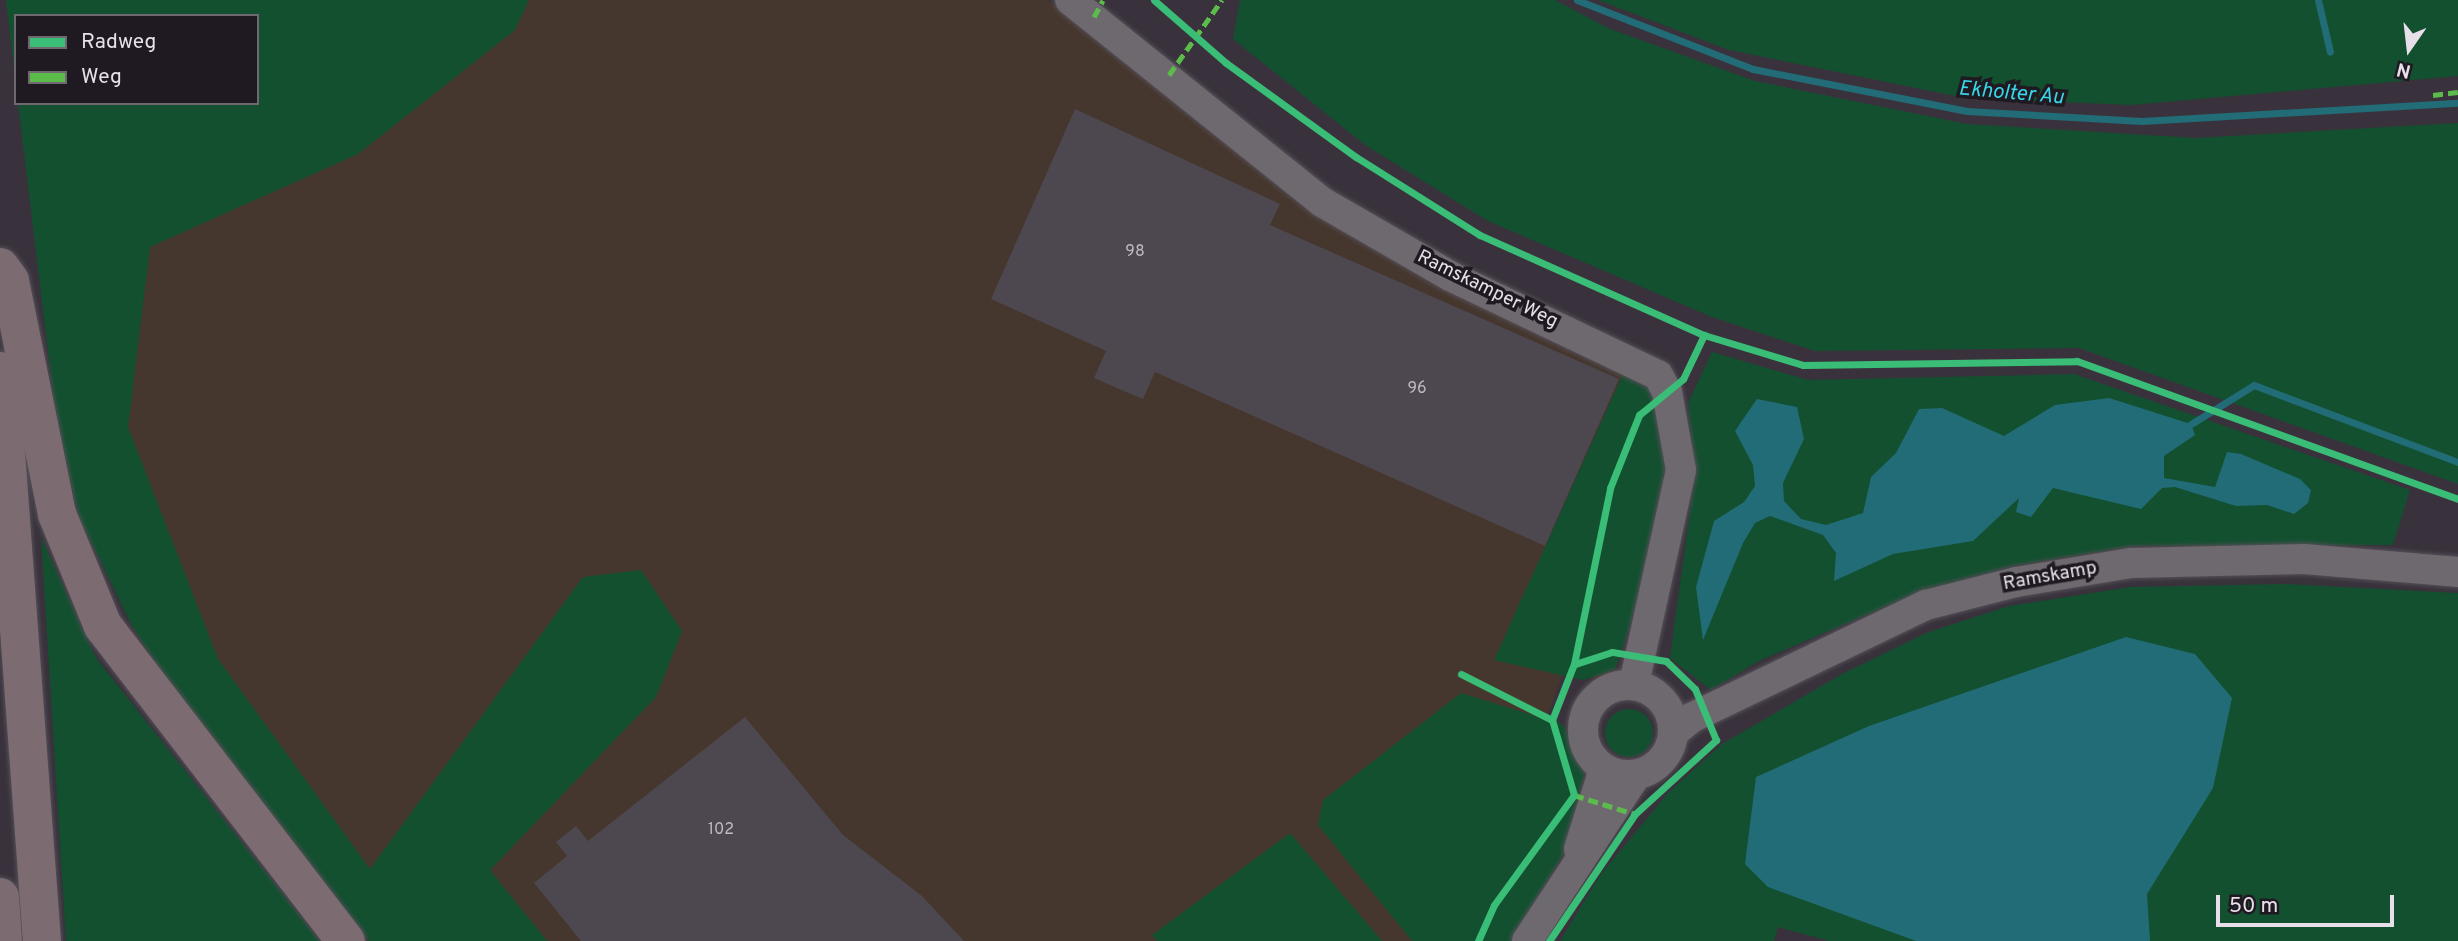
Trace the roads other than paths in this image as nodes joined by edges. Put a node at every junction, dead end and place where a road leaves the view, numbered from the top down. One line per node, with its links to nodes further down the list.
1 (1070, 0): 5 (street, Ramskamper Weg)
2 (0, 268): 13 (highway)
3 (0, 371): 12 (highway)
4 (2458, 572): 6 (street, Ramskamp)
5 (1634, 684): 6 (street); 7 (street)
6 (1674, 732): 8 (street, Ramskamp)
7 (1604, 769): 8 (street); 9 (street, Ramskamp)
8 (1636, 775): 9 (street, Ramskamp)
9 (1572, 872): 14 (street, Ramskamp)
10 (0, 897): 11 (highway)
11 (3, 941)
12 (42, 941)
13 (346, 941)
14 (1527, 941)

